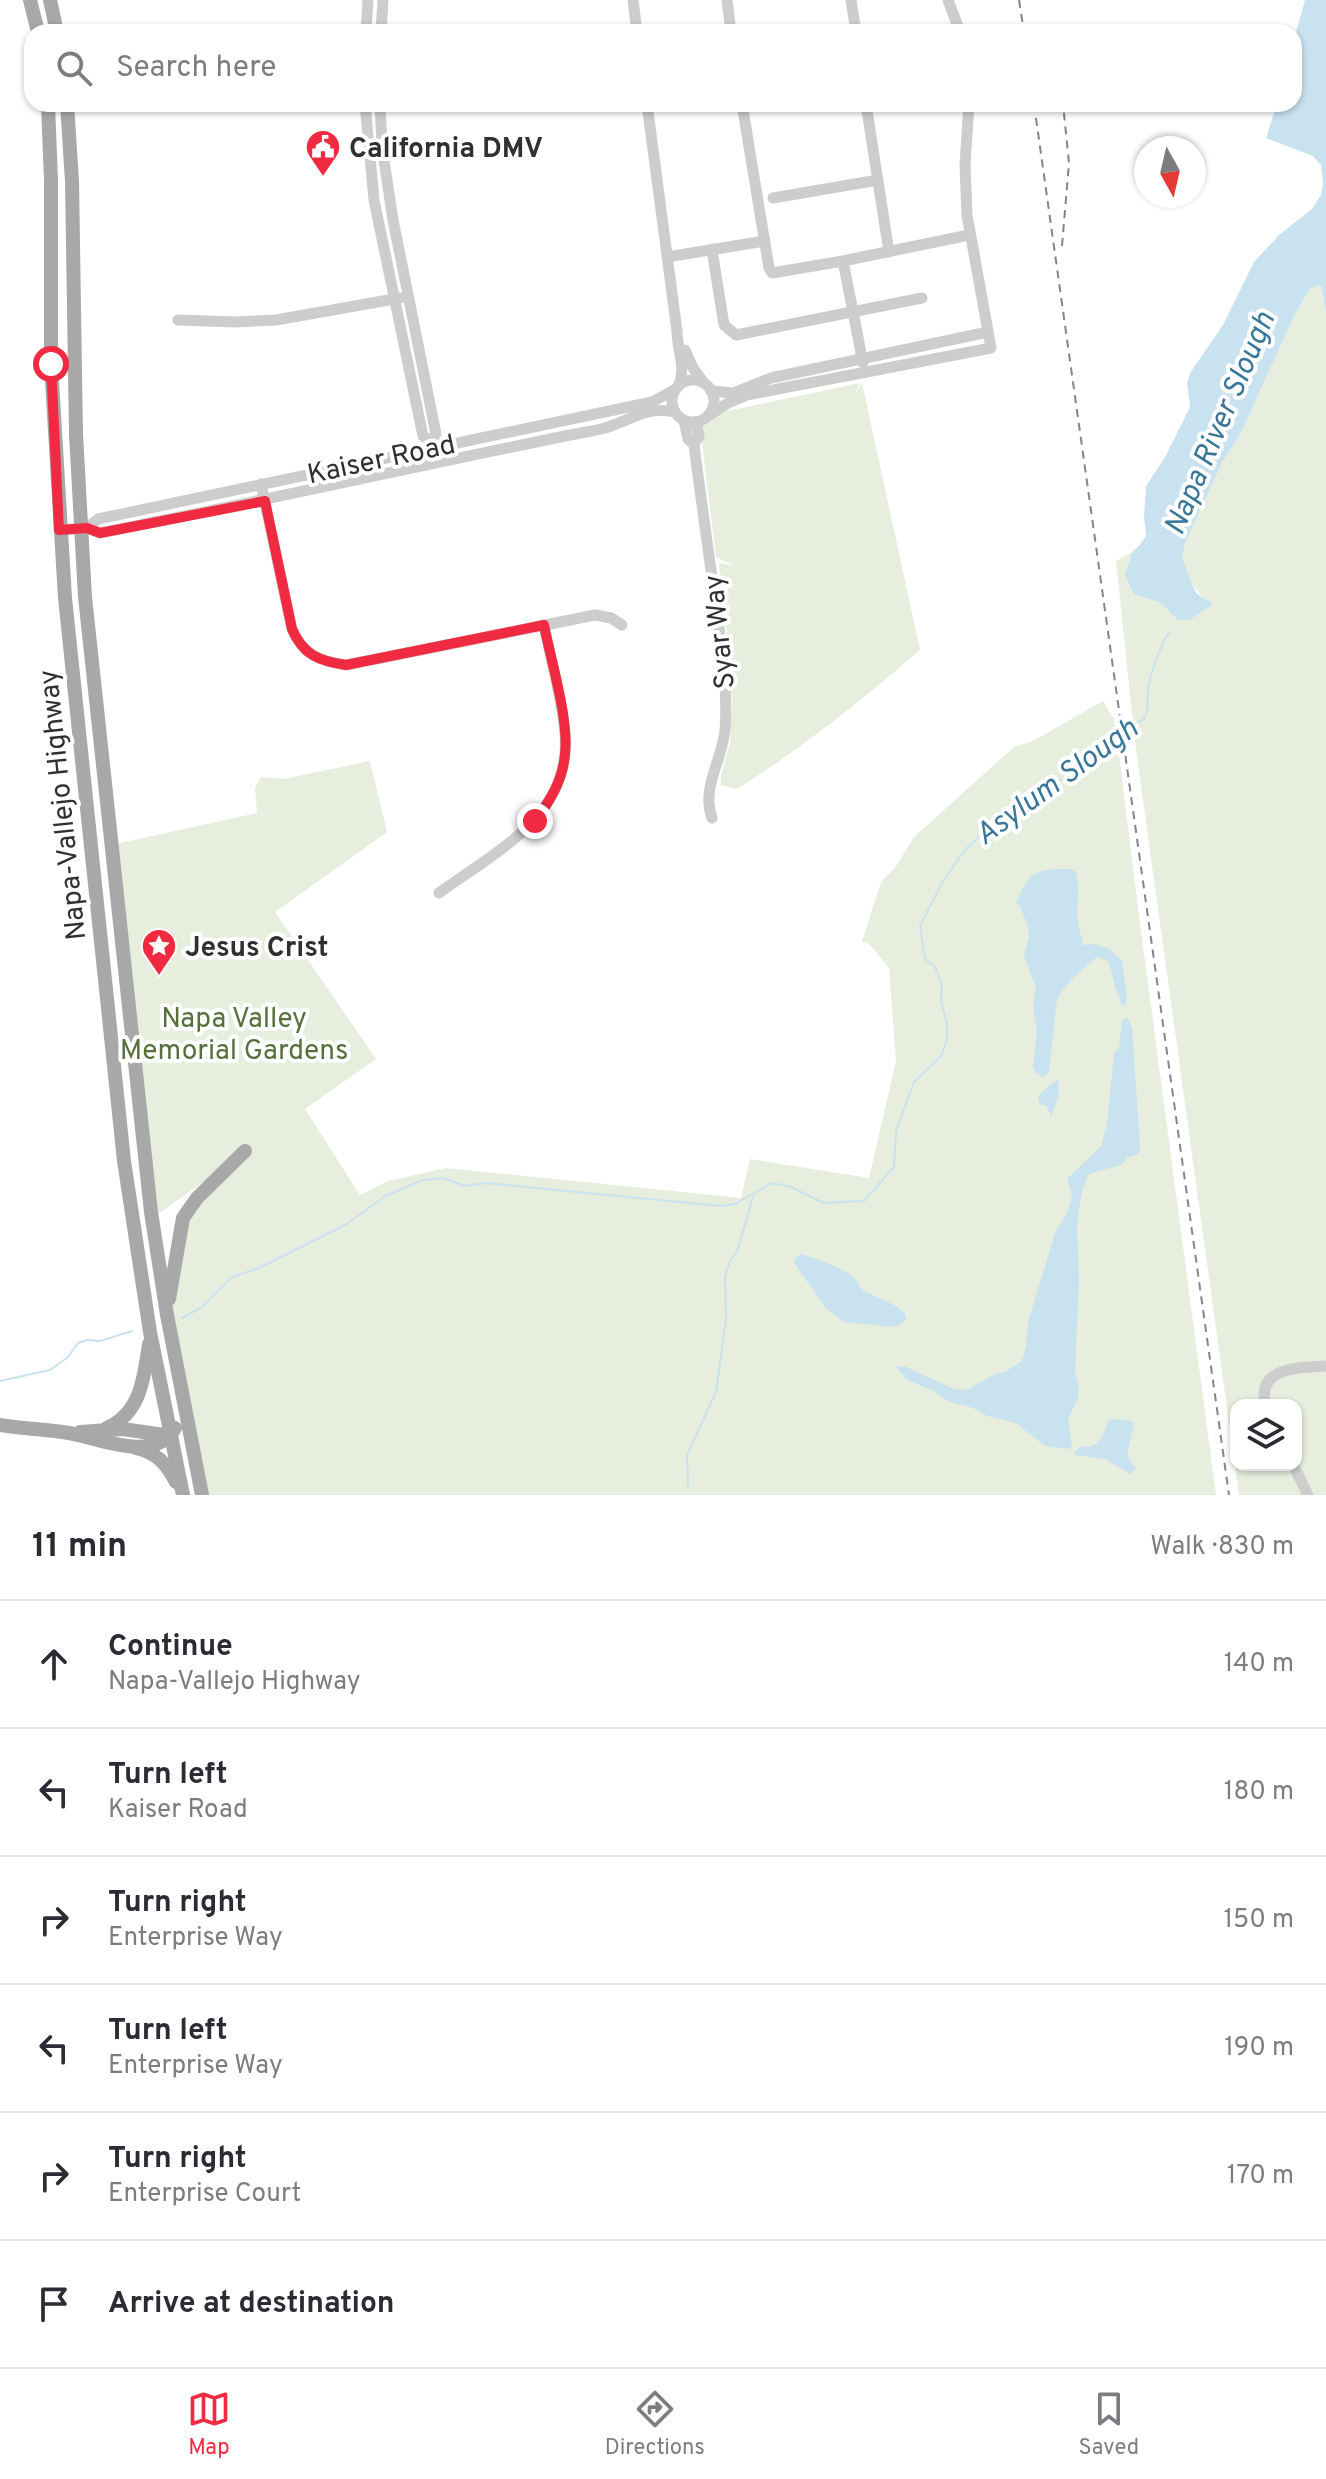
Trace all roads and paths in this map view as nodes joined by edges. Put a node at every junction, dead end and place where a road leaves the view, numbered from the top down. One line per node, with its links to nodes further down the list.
1 (30, 0): 9 (main road)
2 (50, 0): 10 (main road)
3 (368, 0): 11 (street)
4 (383, 0): 12 (street)
5 (633, 0): 13 (street)
6 (727, 0): 14 (street)
7 (851, 0): 15 (street)
8 (948, 0): 16 (street)
9 (36, 24)
10 (55, 24)
11 (366, 24)
12 (382, 24)
13 (636, 24)
14 (730, 24)
15 (855, 24)
16 (958, 24)
17 (48, 112): 51 (main road, Napa-Vallejo Highway)
18 (68, 112): 50 (main road, Napa-Vallejo Highway)
19 (366, 112): 35 (street)
20 (380, 112): 33 (street)
21 (648, 112): 31 (street)
22 (743, 112): 28 (street)
23 (867, 112): 25 (street)
24 (969, 112): 27 (street)
25 (878, 180): 26 (street); 30 (street)
26 (773, 198)
27 (969, 235): 30 (street); 39 (street)
28 (765, 241): 29 (street); 32 (street)
29 (712, 250): 31 (street); 36 (street)
30 (889, 252): 32 (street)
31 (667, 257): 38 (street)
32 (843, 261): 36 (street)
33 (409, 296): 35 (street); 46 (street)
34 (922, 298): 36 (street)
35 (394, 300): 37 (street); 46 (street)
36 (852, 312): 40 (street)
37 (178, 320)
38 (677, 331): 42 (street); 43 (street)
39 (988, 332): 40 (street); 41 (street)
40 (862, 357): 41 (street); 43 (street)
41 (865, 373): 44 (street)
42 (678, 387): 43 (street); 45 (street); 46 (street, Kaiser Road)
43 (708, 388): 44 (street)
44 (709, 415): 45 (street)
45 (685, 418): 47 (street, Kaiser Road); 54 (street, Syar Way)
46 (432, 445): 47 (street); 48 (street, Kaiser Road)
47 (435, 462): 49 (street, Kaiser Road)
48 (261, 484): 49 (street); 50 (street, Kaiser Road)
49 (265, 501): 50 (street, Kaiser Road); 52 (street)
50 (84, 528): 51 (street, Kaiser Road); 55 (main road, Napa-Vallejo Highway)
51 (59, 530): 56 (main road, Napa-Vallejo Highway)
52 (544, 625): 53 (street); 57 (street)
53 (622, 625)
54 (712, 818)
55 (112, 854): 56 (street); 59 (main road, Napa-Vallejo Highway)
56 (92, 857): 60 (main road, Napa-Vallejo Highway)
57 (439, 893)
58 (245, 1151): 59 (main road)
59 (167, 1315): 63 (main road, Napa-Vallejo Highway)
60 (150, 1332): 65 (main road); 67 (main road, Napa-Vallejo Highway)
61 (1326, 1366): 62 (street)
62 (1265, 1399)
63 (185, 1411): 67 (main road); 69 (main road, Napa-Vallejo Highway)
64 (0, 1425): 66 (main road)
65 (93, 1431): 66 (main road); 67 (main road)
66 (72, 1433): 68 (main road)
67 (171, 1436): 68 (main road); 69 (main road); 71 (main road, Napa-Vallejo Highway)
68 (132, 1446): 71 (main road)
69 (194, 1456): 72 (main road, Napa-Vallejo Highway)
70 (1296, 1471): 73 (street)
71 (183, 1495)
72 (202, 1495)
73 (1308, 1495)

